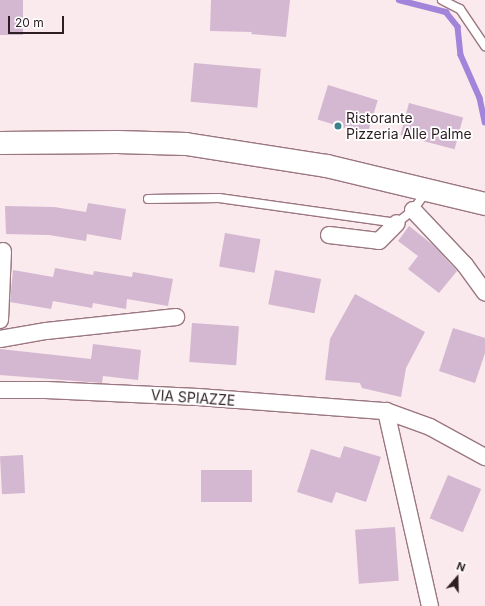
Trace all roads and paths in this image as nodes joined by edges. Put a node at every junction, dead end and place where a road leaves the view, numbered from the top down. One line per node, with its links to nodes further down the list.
1 (442, 0): 2 (lane)
2 (485, 46)
3 (0, 144): 4 (main road)
4 (428, 190): 6 (main road); 7 (lane)
5 (148, 199): 8 (lane)
6 (485, 204)
7 (413, 210): 8 (lane); 11 (street)
8 (397, 223): 9 (street)
9 (329, 235)
10 (3, 251): 13 (street)
11 (485, 293)
12 (176, 317): 14 (street)
13 (0, 320)
14 (0, 339)
15 (0, 390): 16 (street, VIA SPIAZZE)
16 (386, 411): 17 (street, VIA SPIAZZE); 18 (street)
17 (485, 457)
18 (430, 606)

